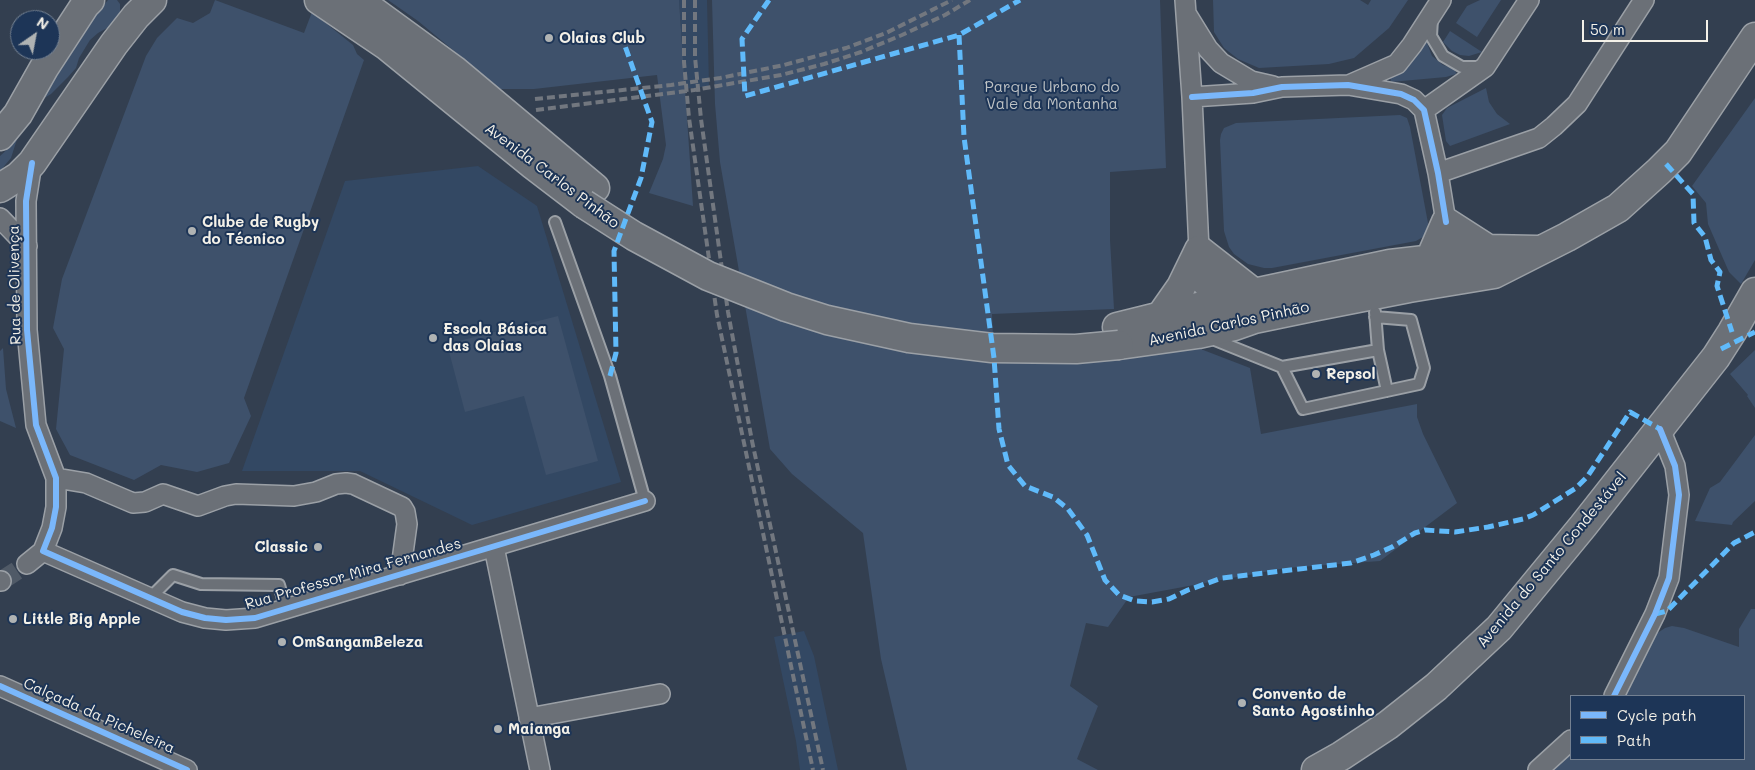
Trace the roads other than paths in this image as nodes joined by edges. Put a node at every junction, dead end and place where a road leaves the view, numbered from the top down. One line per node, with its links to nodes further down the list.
1 (152, 0): 9 (main road)
2 (319, 0): 20 (main road, Avenida Carlos Pinhão)
3 (358, 0): 20 (main road, Avenida Carlos Pinhão)
4 (1529, 0): 11 (street)
5 (1644, 0): 18 (street)
6 (89, 1): 16 (main road)
7 (1185, 6): 13 (street); 14 (street)
8 (1436, 6): 11 (lane); 12 (street)
9 (125, 16): 17 (main road)
10 (1755, 37): 27 (main road, Avenida Carlos Pinhão)
11 (1485, 67): 15 (street)
12 (1348, 85): 13 (street); 15 (street)
13 (1282, 88): 14 (street)
14 (1192, 97): 26 (street)
15 (1424, 110): 18 (street)
16 (0, 136)
17 (32, 163): 19 (main road); 24 (street, Rua de Olivença)
18 (1438, 174): 23 (street)
19 (0, 188)
20 (590, 196): 36 (main road, Avenida Carlos Pinhão)
21 (0, 218): 24 (street, Rua de Olivença)
22 (555, 222): 42 (lane, Rua Professor Mira Fernandes)
23 (1446, 222): 25 (main road); 28 (main road)
24 (27, 246): 41 (street, Rua de Olivença)
25 (1488, 249): 27 (main road, Avenida Carlos Pinhão); 28 (main road, Avenida Carlos Pinhão)
26 (1199, 250): 31 (main road); 32 (main road); 34 (main road)
27 (1541, 250): 29 (main road, Avenida Carlos Pinhão)
28 (1430, 259): 29 (main road); 32 (main road, Avenida Carlos Pinhão)
29 (1409, 288): 33 (main road, Avenida Carlos Pinhão)
30 (1755, 292): 40 (main road, Avenida do Santo Condestável)
31 (1222, 301): 32 (main road, Avenida Carlos Pinhão); 34 (main road, Avenida Carlos Pinhão)
32 (1254, 306): 33 (main road, Avenida Carlos Pinhão); 35 (main road, Avenida Carlos Pinhão)
33 (1374, 306): 37 (lane); 39 (lane)
34 (1160, 317): 36 (main road, Avenida Carlos Pinhão)
35 (1198, 334): 36 (main road, Avenida Carlos Pinhão); 38 (lane)
36 (1118, 336)
37 (1378, 350): 38 (lane); 39 (lane)
38 (1282, 367): 39 (lane)
39 (1387, 390)
40 (1660, 429): 51 (street); 56 (main road, Avenida do Santo Condestável)
41 (56, 478): 44 (street, Rua de Olivença); 46 (street)
42 (645, 502): 43 (street, Rua Professor Mira Fernandes)
43 (494, 547): 46 (street, Rua Professor Mira Fernandes); 52 (street)
44 (43, 551): 45 (street); 47 (street, Rua Professor Mira Fernandes)
45 (27, 564)
46 (400, 575): 48 (street, Rua Professor Mira Fernandes)
47 (150, 598): 48 (street, Rua Professor Mira Fernandes); 48 (lane)
48 (286, 609)
49 (1, 687): 54 (street, Calçada da Picheleira)
50 (660, 694): 52 (street)
51 (1614, 695)
52 (529, 718): 55 (street)
53 (1570, 741): 57 (street)
54 (187, 770)
55 (540, 770)
56 (1316, 770)
57 (1538, 770)

